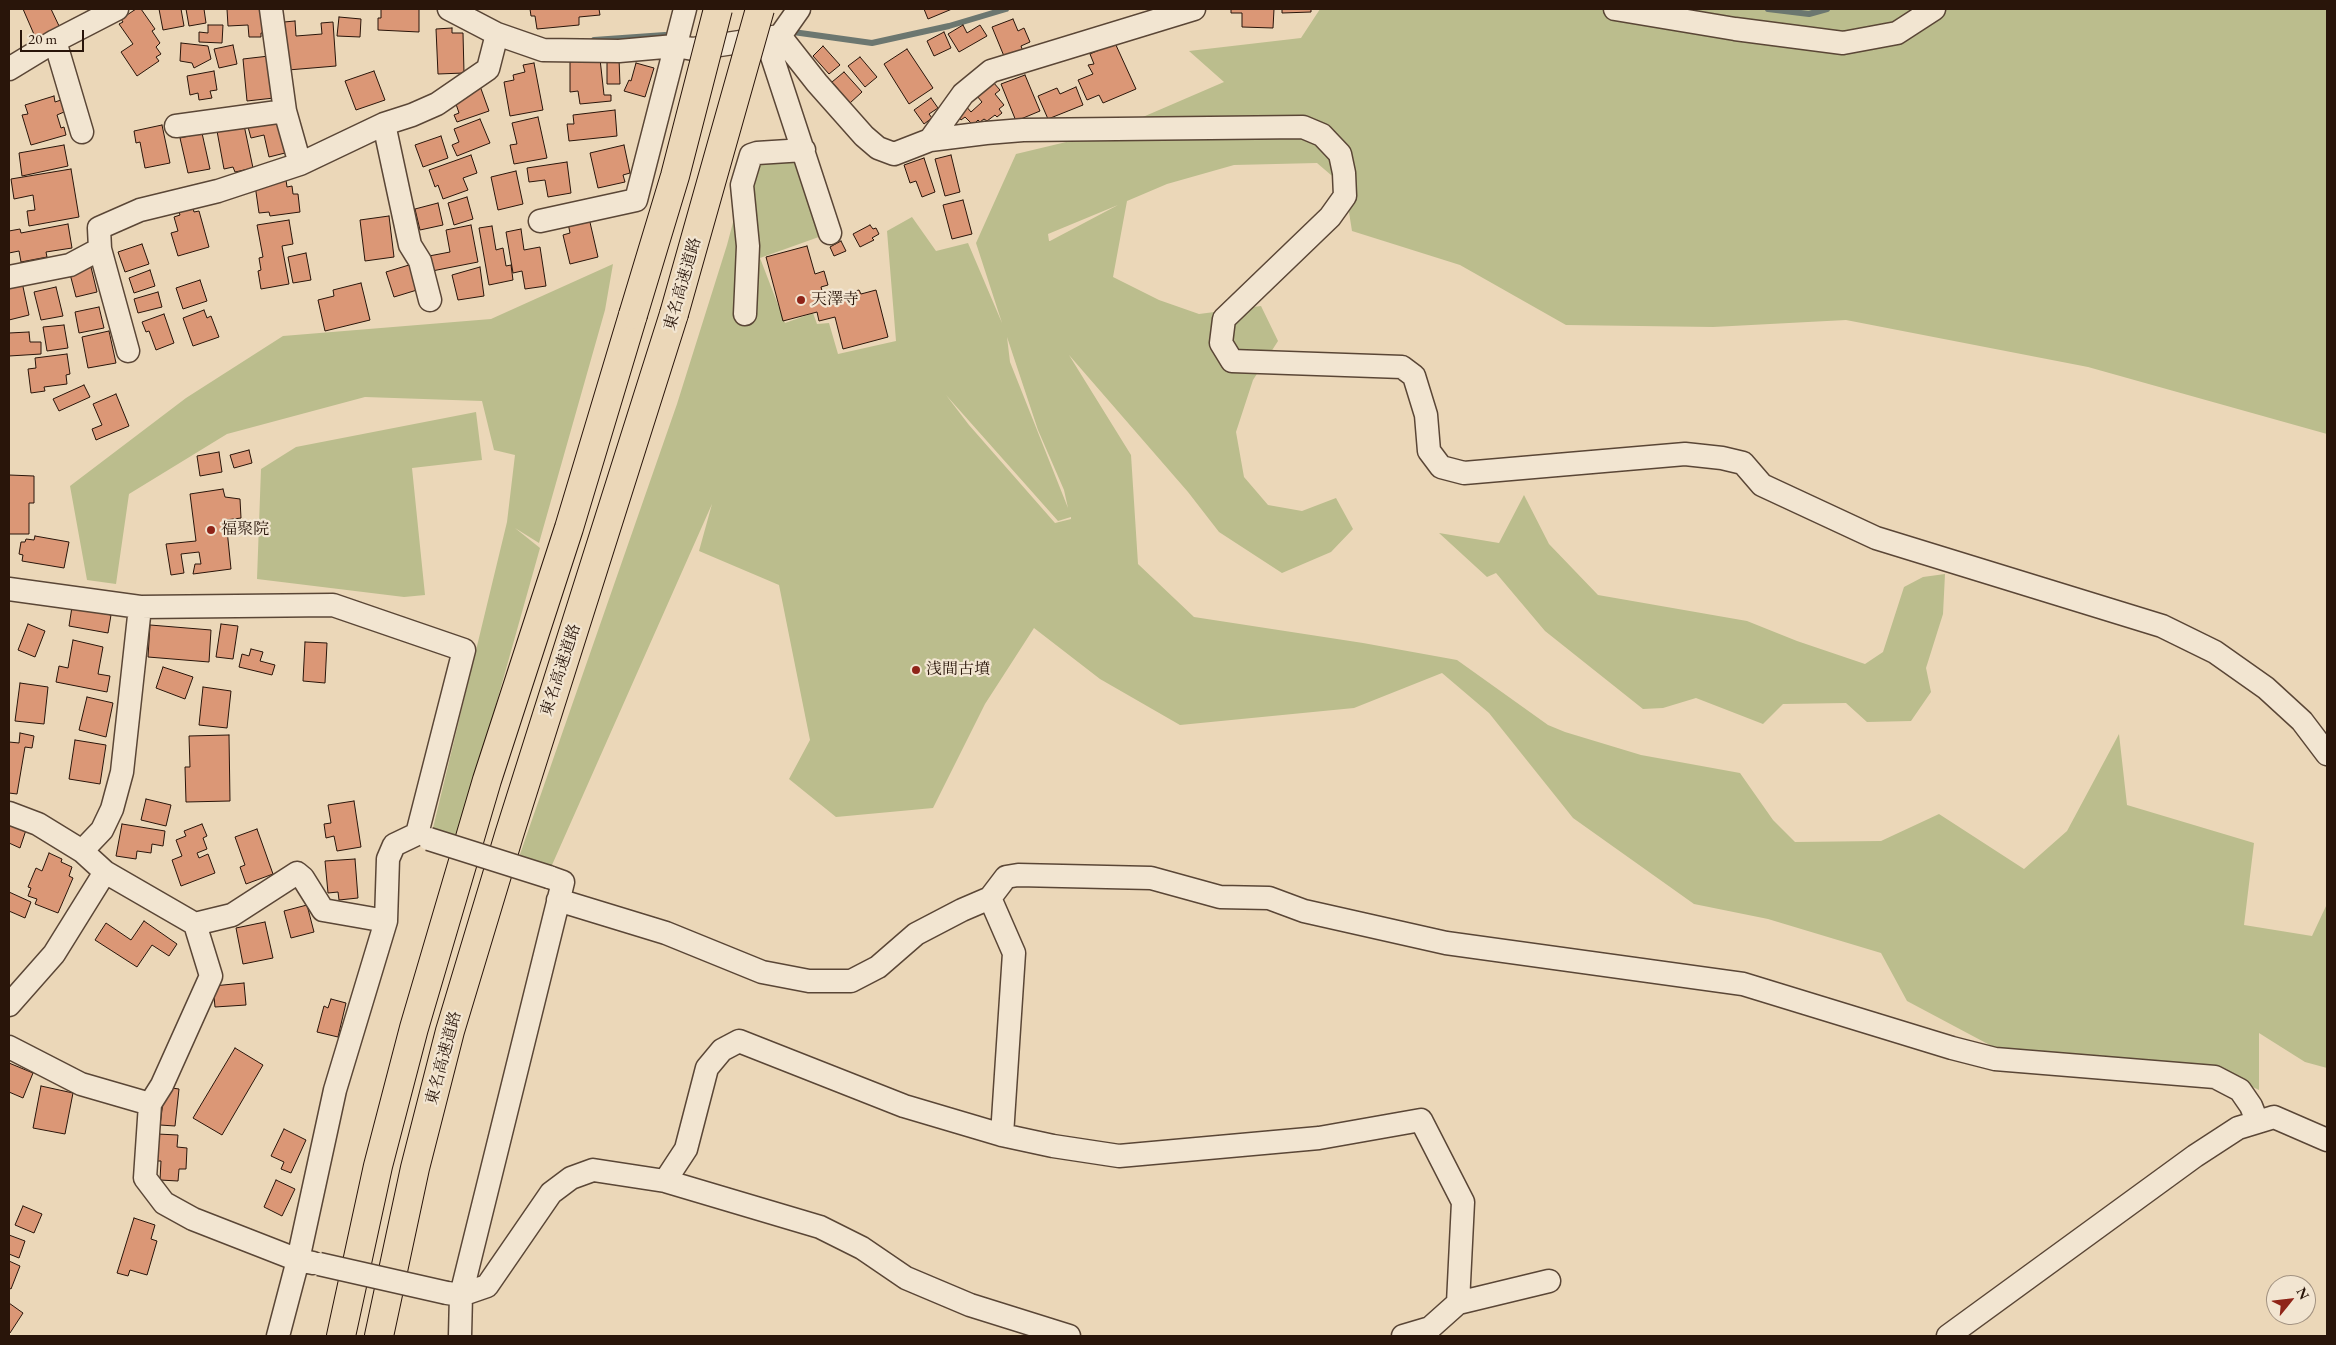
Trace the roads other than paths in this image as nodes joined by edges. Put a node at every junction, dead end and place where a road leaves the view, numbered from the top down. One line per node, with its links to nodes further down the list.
1 (116, 9): 13 (street)
2 (271, 9): 16 (street)
3 (449, 9): 11 (street)
4 (685, 9): 14 (street)
5 (718, 9): 53 (highway, bridge)
6 (760, 9): 54 (highway, 東名高速道路, bridge)
7 (799, 9): 12 (street)
8 (1194, 9): 20 (street)
9 (1615, 9): 10 (street)
10 (1934, 9)
11 (497, 34): 14 (street); 17 (street)
12 (773, 37): 14 (street); 20 (street); 21 (street)
13 (54, 41): 15 (street); 19 (street)
14 (675, 46): 23 (street)
15 (9, 70)
16 (285, 111): 18 (street); 22 (street)
17 (384, 124): 22 (street); 27 (street)
18 (176, 126)
19 (82, 132)
20 (930, 140): 32 (street)
21 (804, 150): 24 (street); 28 (street)
22 (300, 164): 25 (street)
23 (540, 221)
24 (830, 233)
25 (100, 249): 26 (street); 29 (street)
26 (9, 277)
27 (430, 300)
28 (745, 314)
29 (128, 351)
30 (9, 589): 31 (street)
31 (140, 607): 34 (street); 35 (street)
32 (2327, 754)
33 (9, 813): 35 (street)
34 (423, 836): 38 (street, bridge); 39 (street)
35 (82, 851): 36 (street)
36 (105, 872): 40 (street); 41 (street)
37 (990, 898): 38 (street); 44 (street); 45 (street)
38 (558, 900): 50 (street)
39 (386, 921): 40 (street); 48 (street)
40 (195, 924): 43 (street)
41 (9, 1005)
42 (9, 1047): 43 (street)
43 (150, 1104): 48 (street)
44 (2257, 1121): 46 (street); 58 (street)
45 (1002, 1135): 47 (street); 51 (street)
46 (2327, 1140)
47 (665, 1181): 50 (street); 56 (street)
48 (309, 1262): 50 (street, bridge); 52 (street)
49 (1549, 1281): 51 (street)
50 (454, 1294): 55 (street)
51 (1458, 1303): 57 (street)
52 (278, 1336)
53 (341, 1336)
54 (380, 1336)
55 (460, 1336)
56 (1069, 1336)
57 (1404, 1336)
58 (1948, 1336)

